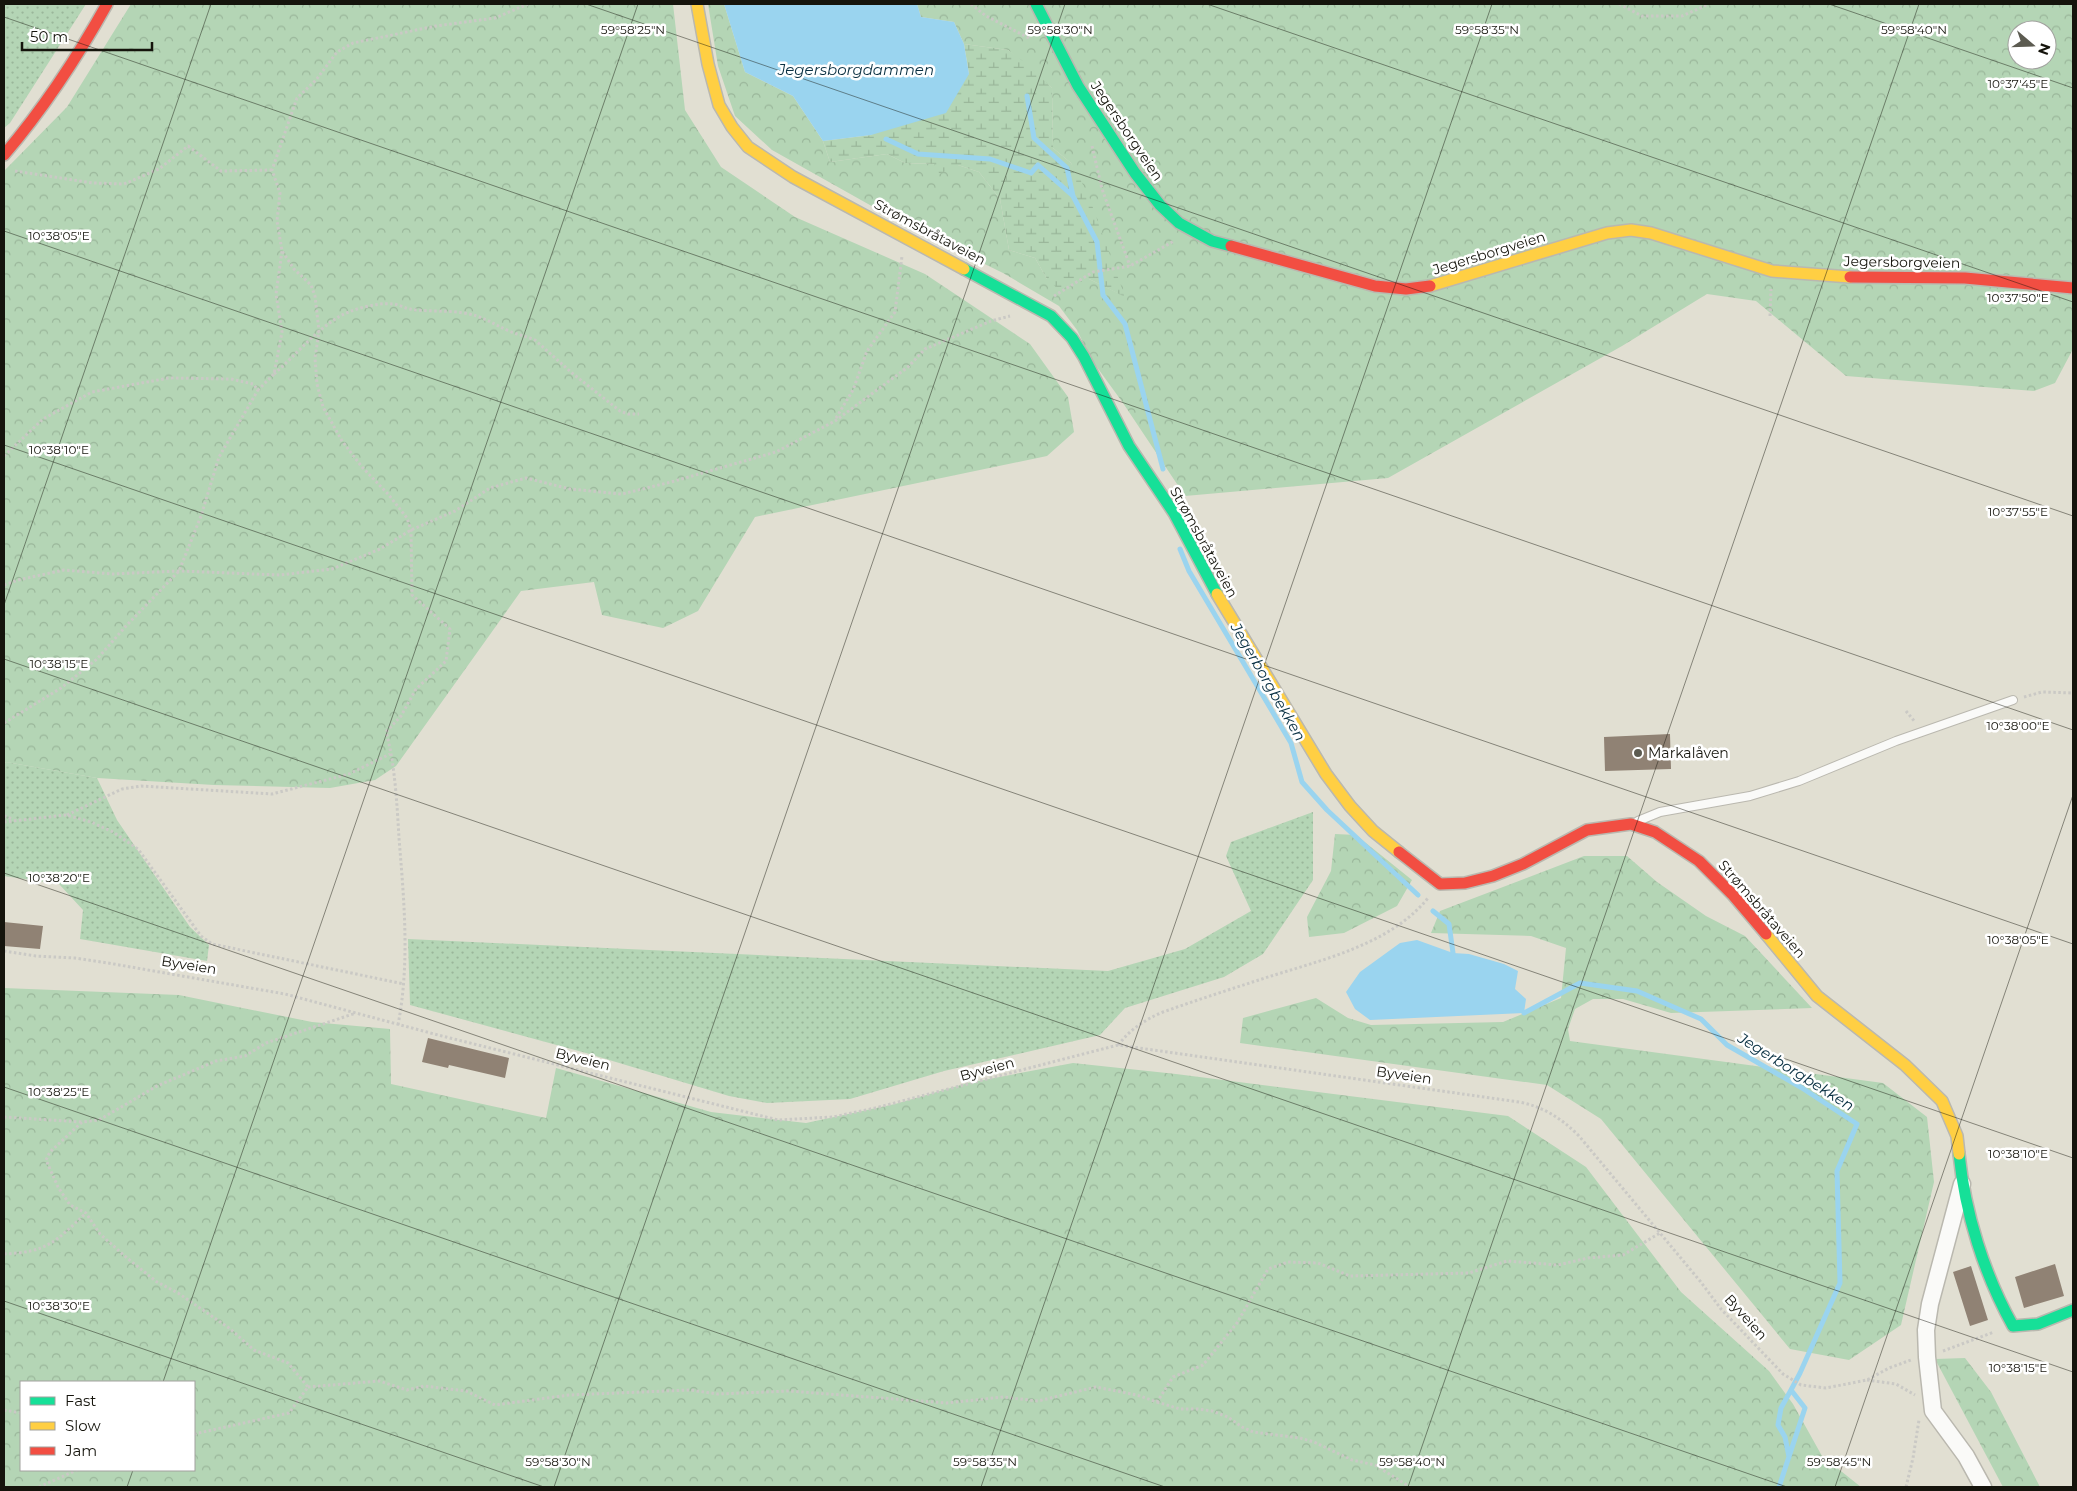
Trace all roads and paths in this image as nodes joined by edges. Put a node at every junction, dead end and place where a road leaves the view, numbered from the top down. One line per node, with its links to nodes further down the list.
1 (107, 4): 10 (street)
2 (528, 4): 11 (path)
3 (697, 4): 14 (street, Strømsbråtaveien)
4 (971, 4): 8 (path)
5 (1036, 4): 8 (street, Jegersborgveien)
6 (1619, 4): 7 (path)
7 (1710, 4)
8 (1044, 23): 13 (street, Jegersborgveien)
9 (1092, 145): 16 (path)
10 (4, 154)
11 (272, 170): 12 (path); 15 (path)
12 (14, 171)
13 (1193, 230): 16 (path); 17 (street, Jegersborgveien)
14 (904, 237): 19 (street, Strømsbråtaveien); 25 (path)
15 (282, 251): 21 (path); 22 (path)
16 (1130, 266): 19 (path)
17 (1772, 271): 18 (street, Jegersborgveien); 20 (path)
18 (2073, 288)
19 (1036, 307): 25 (path); 39 (street, Strømsbråtaveien)
20 (1770, 316)
21 (319, 331): 22 (path); 24 (path); 27 (path)
22 (274, 374): 23 (path)
23 (258, 390): 26 (path); 28 (path)
24 (639, 414)
25 (835, 421): 27 (path)
26 (4, 456)
27 (411, 530): 28 (path); 33 (path)
28 (179, 571): 29 (path); 32 (path)
29 (4, 584)
30 (2073, 693): 31 (path)
31 (2013, 700): 38 (lane)
32 (4, 723)
33 (390, 754): 34 (path); 41 (path)
34 (66, 815): 36 (path); 41 (path)
35 (4, 816): 36 (path)
36 (14, 820): 37 (path)
37 (4, 822)
38 (1631, 824): 39 (street, Strømsbråtaveien); 47 (street, Strømsbråtaveien)
39 (1440, 884): 44 (path)
40 (4, 951): 42 (path, Byveien)
41 (404, 984): 43 (path)
42 (357, 1012): 43 (path, Byveien); 46 (path)
43 (398, 1025): 44 (path, Byveien)
44 (1118, 1045): 49 (path, Byveien)
45 (4, 1117): 46 (path)
46 (82, 1122): 48 (path)
47 (1962, 1182): 51 (street, Strømsbråtaveien); 56 (street)
48 (86, 1213): 50 (path); 52 (path)
49 (1660, 1233): 53 (path); 56 (path, Byveien)
50 (4, 1254)
51 (2073, 1310)
52 (308, 1387): 53 (path); 57 (path)
53 (1157, 1402): 60 (path)
54 (4, 1410): 55 (path)
55 (20, 1412)
56 (1926, 1415): 61 (path); 62 (street)
57 (195, 1434)
58 (75, 1471): 59 (path)
59 (39, 1487)
60 (1410, 1487)
61 (1906, 1487)
62 (1983, 1487)

